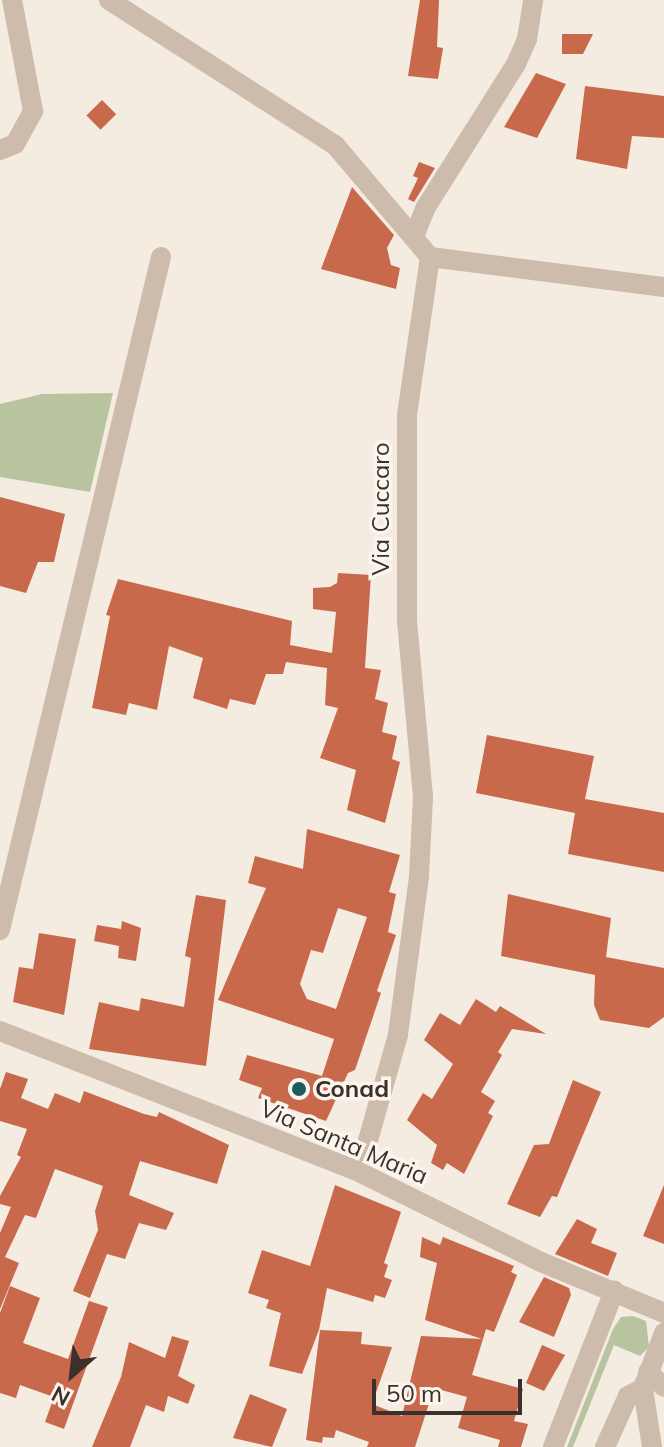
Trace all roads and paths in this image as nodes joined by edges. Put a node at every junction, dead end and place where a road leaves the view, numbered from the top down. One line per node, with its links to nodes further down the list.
1 (12, 0): 4 (street)
2 (109, 0): 5 (street)
3 (533, 0): 5 (street)
4 (0, 150)
5 (415, 234): 7 (street)
6 (161, 257): 9 (street)
7 (430, 257): 8 (street); 11 (street, Via Cuccaro)
8 (664, 287)
9 (0, 930)
10 (0, 1031): 11 (street, Via Santa Maria)
11 (359, 1172): 12 (street, Via Santa Maria)
12 (614, 1291): 13 (street, Via Santa Maria); 16 (street)
13 (664, 1313)
14 (664, 1333): 15 (street)
15 (652, 1382): 17 (street); 18 (street)
16 (553, 1447)
17 (605, 1447)
18 (652, 1447)

